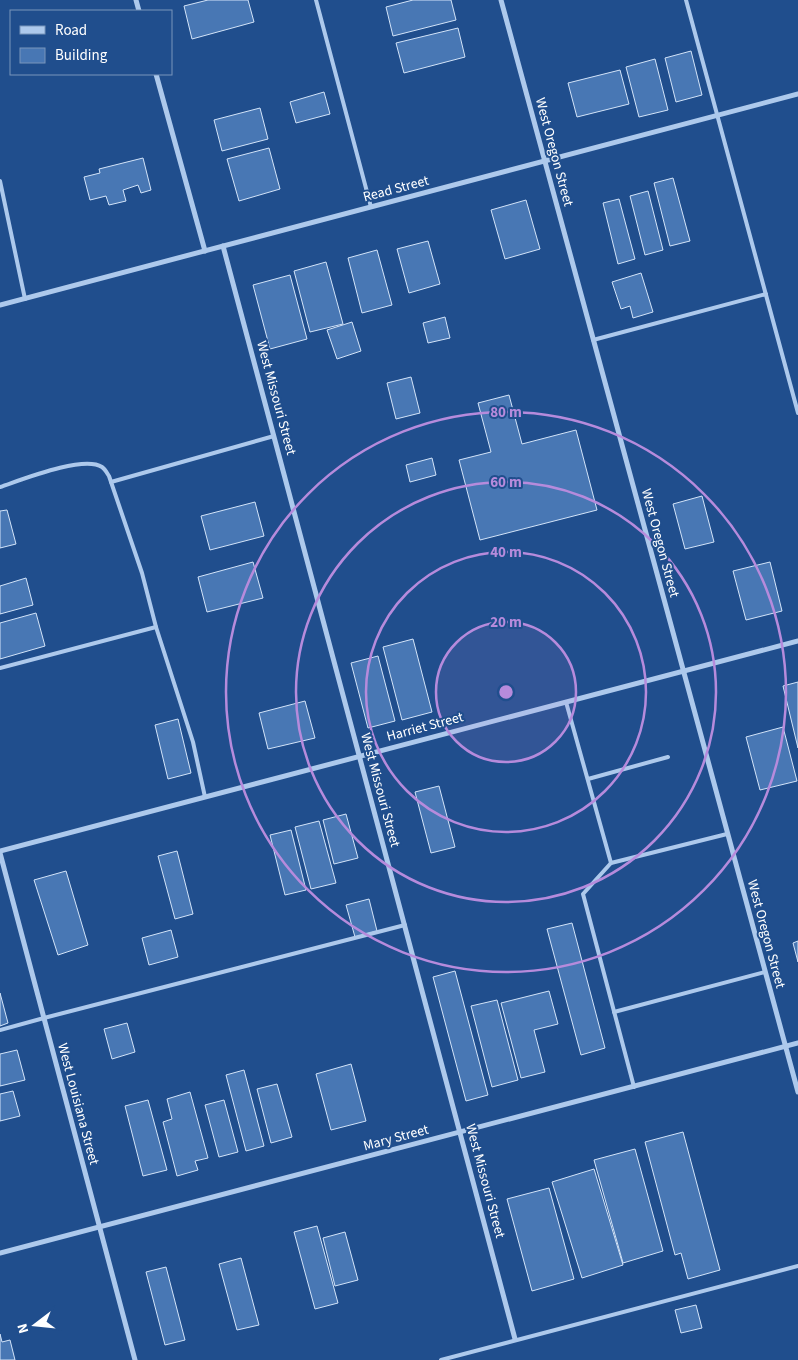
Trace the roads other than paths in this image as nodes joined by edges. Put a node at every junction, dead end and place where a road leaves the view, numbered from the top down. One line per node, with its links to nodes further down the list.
1 (316, 0): 9 (lane)
2 (501, 0): 7 (street, West Oregon Street)
3 (686, 0): 6 (lane)
4 (156, 75): 11 (street)
5 (798, 94): 6 (street, Read Street)
6 (717, 115): 7 (street, Read Street); 12 (lane)
7 (545, 161): 9 (street, Read Street); 15 (street, West Oregon Street)
8 (0, 181): 13 (lane)
9 (371, 207): 10 (street, Read Street)
10 (223, 246): 11 (street, Read Street); 17 (street, West Missouri Street)
11 (205, 251): 13 (street, Read Street)
12 (766, 294): 15 (lane); 16 (lane)
13 (25, 299): 14 (street, Read Street)
14 (0, 305)
15 (593, 340): 23 (street, West Oregon Street)
16 (798, 413)
17 (274, 436): 18 (lane); 25 (street, West Missouri Street)
18 (111, 482): 19 (lane); 20 (lane)
19 (0, 487)
20 (156, 627): 22 (lane); 28 (lane)
21 (798, 641): 23 (street, Harriet Street)
22 (0, 668)
23 (683, 671): 24 (street, Harriet Street); 29 (street, West Oregon Street)
24 (566, 702): 25 (street, Harriet Street); 27 (lane)
25 (360, 756): 28 (street, Harriet Street); 32 (street, West Missouri Street)
26 (668, 757): 27 (lane)
27 (588, 779): 31 (lane)
28 (205, 797): 30 (street, Harriet Street)
29 (727, 834): 31 (lane); 33 (street, West Oregon Street)
30 (0, 852): 35 (street, West Louisiana Street)
31 (611, 863): 34 (lane)
32 (405, 925): 35 (lane); 41 (street, West Missouri Street)
33 (765, 972): 34 (lane); 38 (street, West Oregon Street)
34 (614, 1012): 39 (lane)
35 (44, 1018): 36 (lane); 42 (street, West Louisiana Street)
36 (0, 1030)
37 (798, 1043): 38 (street, Mary Street)
38 (786, 1047): 39 (street, Mary Street); 40 (street, West Oregon Street)
39 (634, 1087): 41 (street, Mary Street)
40 (798, 1092)
41 (460, 1132): 42 (street, Mary Street); 45 (street, West Missouri Street)
42 (99, 1228): 43 (street, Mary Street); 46 (street, West Louisiana Street)
43 (0, 1253)
44 (798, 1266): 45 (lane)
45 (516, 1339): 47 (lane)
46 (135, 1360)
47 (441, 1360)

